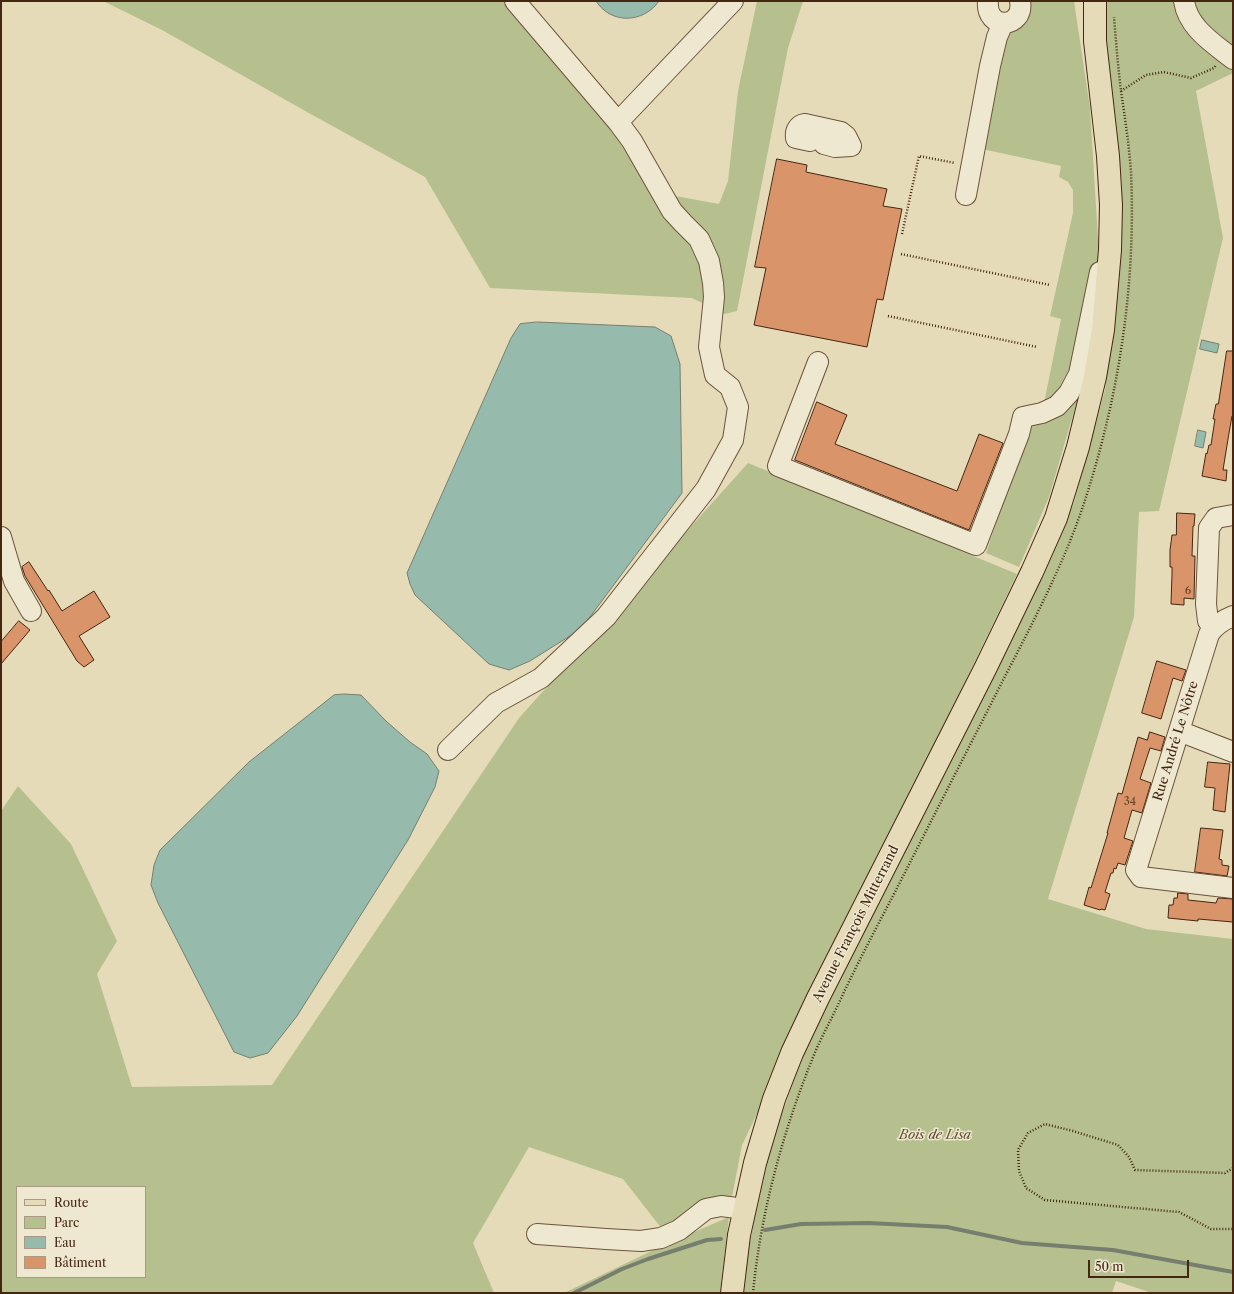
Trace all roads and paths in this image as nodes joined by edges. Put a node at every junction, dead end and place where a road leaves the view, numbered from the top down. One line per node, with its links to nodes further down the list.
1 (516, 1): 12 (street)
2 (734, 1): 12 (street)
3 (988, 1): 9 (street)
4 (1020, 1): 9 (street)
5 (1084, 1): 10 (main road)
6 (1095, 1): 10 (main road)
7 (1184, 1): 11 (street)
8 (1114, 16): 11 (path)
9 (1002, 23): 14 (street)
10 (1095, 41): 16 (main road, Avenue François Mitterrand)
11 (1230, 57)
12 (618, 122): 28 (street)
13 (960, 163): 15 (path)
14 (966, 195)
15 (902, 234)
16 (1110, 250): 21 (street); 32 (main road, Avenue François Mitterrand)
17 (901, 254): 18 (path)
18 (1050, 285)
19 (888, 316): 20 (path)
20 (1037, 347)
21 (818, 362)
22 (1233, 515): 26 (street)
23 (1, 537): 24 (street)
24 (32, 611)
25 (1233, 616): 26 (street)
26 (1214, 627): 27 (street, Rue André Le Nôtre)
27 (1179, 731): 29 (street); 30 (street, Rue André Le Nôtre)
28 (448, 750)
29 (1233, 752)
30 (1232, 882)
31 (1233, 1168): 33 (path)
32 (745, 1209): 34 (street); 35 (main road, Avenue François Mitterrand)
33 (1233, 1228)
34 (537, 1234)
35 (732, 1293)

